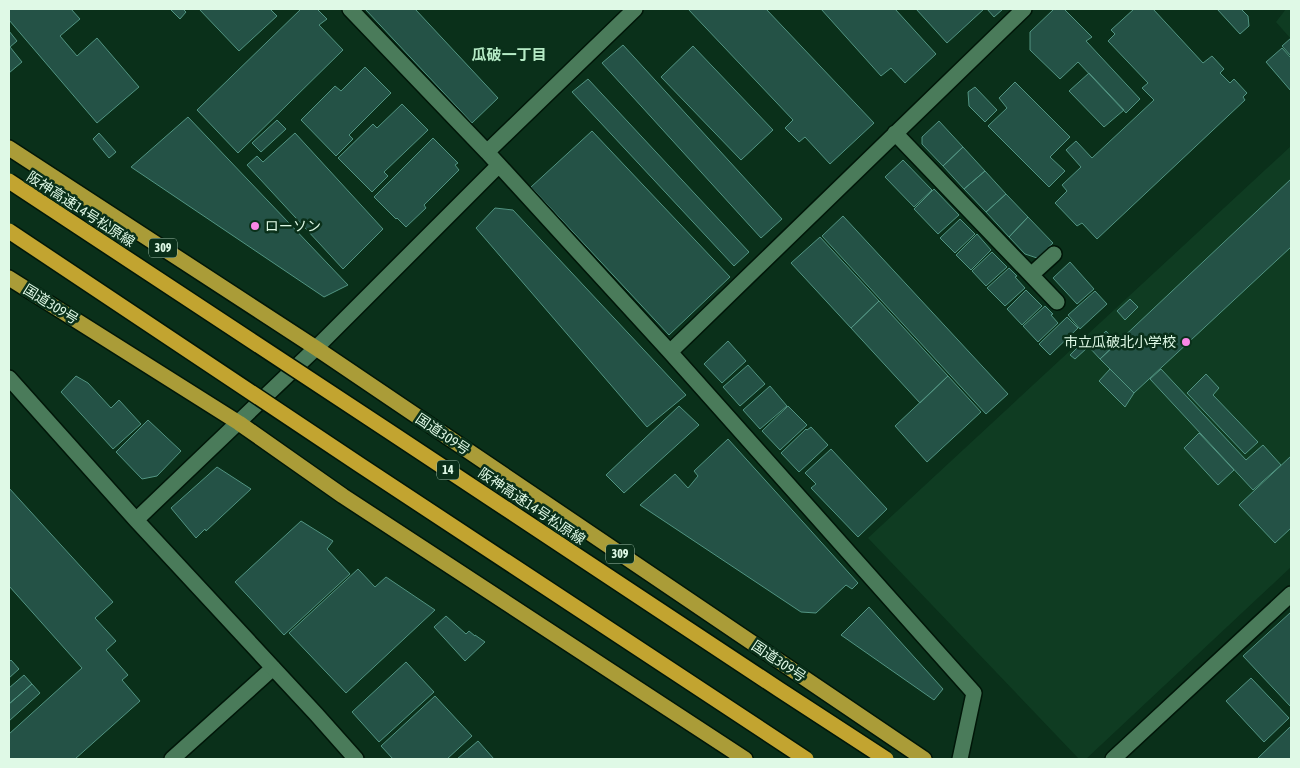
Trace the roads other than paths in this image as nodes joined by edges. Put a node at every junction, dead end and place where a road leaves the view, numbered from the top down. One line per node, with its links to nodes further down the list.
1 (350, 9): 6 (street)
2 (634, 9): 6 (street)
3 (1024, 9): 4 (street)
4 (895, 133): 11 (street); 15 (street)
5 (9, 148): 14 (highway, 国道309号 / 309)
6 (487, 152): 7 (street)
7 (499, 165): 14 (street); 15 (street)
8 (9, 181): 25 (highway, 阪神高速14号松原線 / 14, bridge)
9 (9, 231): 24 (highway, bridge)
10 (1054, 254): 11 (street)
11 (1031, 275): 13 (street)
12 (9, 278): 17 (highway, 国道309号)
13 (1057, 302)
14 (316, 348): 17 (street); 26 (highway, 国道309号 / 309)
15 (670, 352): 27 (street)
16 (9, 378): 18 (street)
17 (239, 423): 18 (street); 23 (highway, 国道309号)
18 (136, 520): 20 (street)
19 (1291, 594): 28 (street)
20 (273, 668): 21 (street); 22 (street)
21 (172, 759)
22 (356, 759)
23 (745, 759)
24 (806, 759)
25 (886, 759)
26 (924, 759)
27 (960, 759)
28 (1113, 759)

